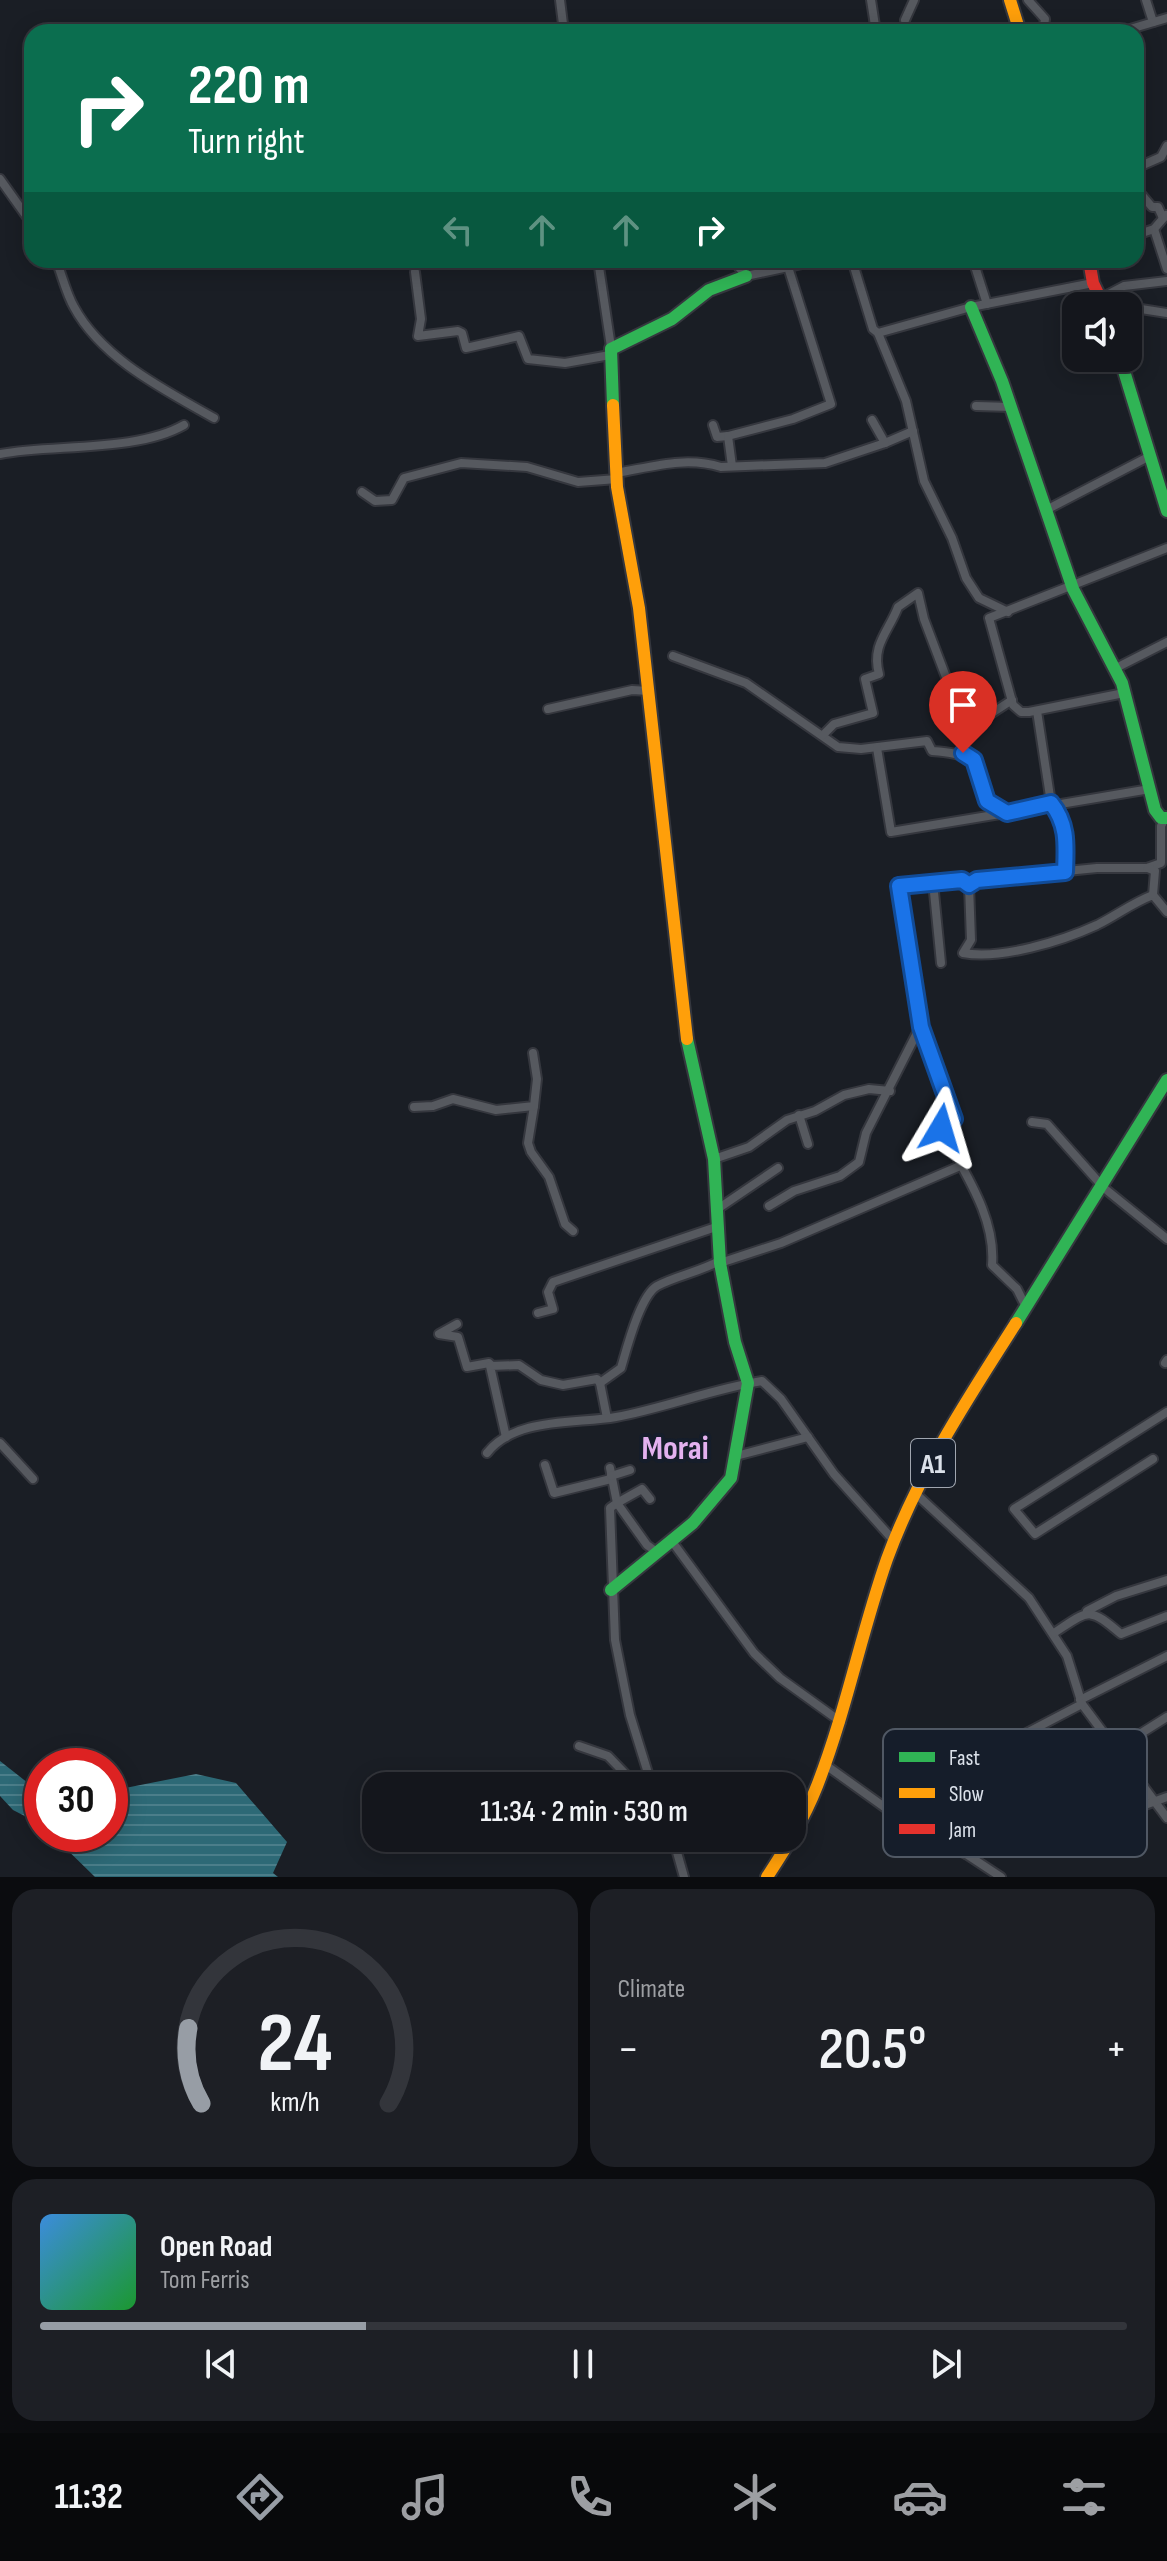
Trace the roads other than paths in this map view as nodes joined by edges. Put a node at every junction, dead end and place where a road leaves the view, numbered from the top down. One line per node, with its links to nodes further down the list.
1 (560, 0): 10 (street)
2 (871, 0): 11 (street)
3 (914, 0): 8 (street)
4 (1010, 0): 12 (main road)
5 (1028, 0): 13 (street)
6 (1146, 0): 9 (street)
7 (1167, 18): 9 (street)
8 (905, 20)
9 (1153, 22): 14 (street)
10 (563, 24)
11 (873, 24)
12 (1018, 24)
13 (1044, 24)
14 (1144, 25)
15 (1167, 146): 16 (street)
16 (1144, 164)
17 (0, 179): 19 (street)
18 (1144, 198): 20 (street)
19 (24, 213)
20 (1165, 216): 21 (street)
21 (1154, 229): 22 (street); 23 (street)
22 (1144, 232)
23 (1166, 263)
24 (59, 268): 47 (street)
25 (599, 268): 43 (street)
26 (737, 268): 33 (street)
27 (783, 268): 33 (street)
28 (788, 268): 52 (street)
29 (854, 268): 42 (street)
30 (976, 268): 38 (street)
31 (1090, 268): 35 (main road)
32 (415, 272): 43 (street)
33 (746, 276): 43 (main road)
34 (1167, 281): 37 (street)
35 (1093, 283): 36 (main road); 38 (street)
36 (1098, 292)
37 (1116, 292)
38 (987, 304): 39 (street)
39 (971, 307): 42 (street); 46 (main road)
40 (1142, 309): 41 (street)
41 (1167, 313)
42 (878, 333): 51 (street)
43 (611, 351): 57 (main road)
44 (1124, 372): 55 (main road)
45 (976, 406): 46 (street)
46 (1011, 407): 60 (main road)
47 (214, 418)
48 (872, 420): 53 (street)
49 (184, 425): 54 (street)
50 (713, 425): 52 (street)
51 (913, 431): 53 (street); 64 (street)
52 (728, 436): 56 (street)
53 (885, 443): 56 (street)
54 (0, 454)
55 (1150, 456): 58 (main road); 60 (street)
56 (732, 466): 57 (street)
57 (617, 476): 59 (street); 68 (main road)
58 (1164, 490): 61 (main road)
59 (362, 492)
60 (1046, 510): 63 (main road)
61 (1167, 511)
62 (1167, 548): 63 (street)
63 (1071, 583): 64 (street); 67 (main road)
64 (1009, 612): 70 (street)
65 (1167, 642): 67 (street)
66 (673, 656): 74 (street)
67 (1114, 669): 69 (main road)
68 (649, 691): 71 (street); 97 (main road)
69 (1124, 693): 72 (street); 77 (main road)
70 (1012, 700): 72 (street); 73 (street)
71 (548, 709)
72 (1037, 711): 78 (street)
73 (966, 730): 74 (street); 76 (street)
74 (823, 735): 75 (street)
75 (877, 748): 76 (street); 79 (street)
76 (963, 753): 79 (street)
77 (1150, 789): 78 (street); 80 (main road)
78 (1051, 803): 79 (street); 82 (street)
79 (1007, 813)
80 (1166, 818): 81 (street)
81 (1147, 868): 82 (street); 85 (street)
82 (1065, 872): 84 (street)
83 (933, 882): 84 (street); 87 (street); 88 (street)
84 (969, 885): 85 (street)
85 (1153, 895): 86 (street)
86 (1167, 912)
87 (941, 963)
88 (921, 1027): 91 (street); 98 (street)
89 (533, 1053): 92 (street)
90 (1167, 1080): 100 (main road, A1)
91 (890, 1091): 94 (street); 101 (street)
92 (534, 1106): 93 (street); 104 (street)
93 (414, 1107)
94 (799, 1115): 96 (street); 97 (street)
95 (1032, 1122): 100 (street)
96 (808, 1144)
97 (714, 1159): 102 (main road)
98 (960, 1166): 106 (street); 107 (street)
99 (778, 1168): 102 (street)
100 (1104, 1188): 105 (street); 107 (main road, A1)
101 (769, 1206)
102 (719, 1208): 103 (main road)
103 (719, 1226): 106 (main road); 108 (street)
104 (573, 1231)
105 (1167, 1239)
106 (721, 1262): 111 (street); 112 (main road)
107 (1026, 1307): 125 (main road, A1)
108 (538, 1313)
109 (457, 1324): 110 (street)
110 (490, 1366): 111 (street); 115 (street)
111 (600, 1383): 114 (street)
112 (748, 1383): 114 (street); 116 (street); 119 (main road)
113 (1167, 1412): 120 (street)
114 (607, 1418): 115 (street)
115 (506, 1437): 118 (street)
116 (808, 1437): 119 (street); 129 (street)
117 (0, 1443): 124 (street)
118 (487, 1453)
119 (736, 1456): 128 (main road)
120 (1153, 1459)
121 (545, 1465): 123 (street)
122 (630, 1470): 123 (street)
123 (610, 1474): 127 (street)
124 (33, 1479)
125 (915, 1493): 129 (main road, A1); 135 (street)
126 (650, 1499): 127 (street)
127 (617, 1503): 130 (street); 132 (street)
128 (671, 1540): 130 (main road); 139 (street)
129 (896, 1542): 139 (main road, A1)
130 (659, 1554): 132 (main road)
131 (1167, 1580): 133 (street)
132 (611, 1590): 146 (street)
133 (1086, 1612): 134 (street); 135 (street)
134 (1167, 1616)
135 (1054, 1633): 137 (street)
136 (1167, 1656): 137 (street)
137 (1081, 1702): 140 (street); 141 (street)
138 (1167, 1717): 142 (street)
139 (841, 1722): 144 (main road, A1)
140 (1032, 1729)
141 (1101, 1729)
142 (1147, 1730)
143 (579, 1746): 145 (street)
144 (827, 1766): 151 (street); 156 (main road, A1)
145 (623, 1772)
146 (648, 1772)
147 (1147, 1795): 149 (street)
148 (1167, 1797): 149 (street)
149 (1152, 1802): 150 (street); 152 (street)
150 (1147, 1804)
151 (883, 1805)
152 (1167, 1818)
153 (677, 1852): 155 (street)
154 (971, 1857): 157 (street)
155 (684, 1877)
156 (767, 1877)
157 (1001, 1877)

